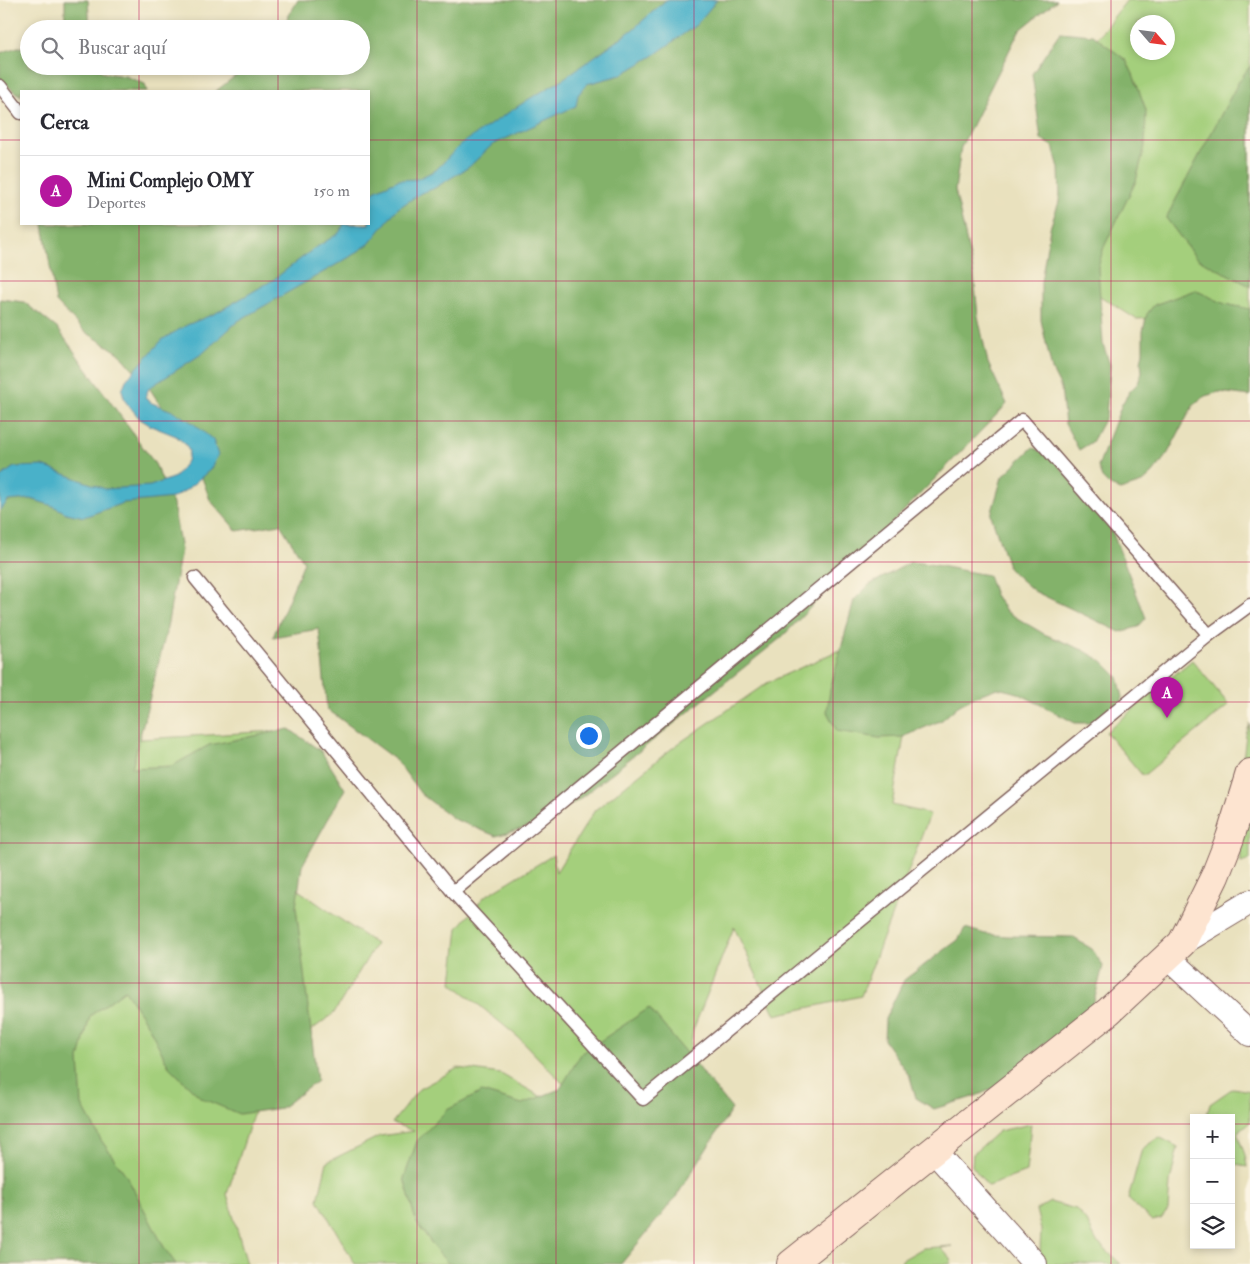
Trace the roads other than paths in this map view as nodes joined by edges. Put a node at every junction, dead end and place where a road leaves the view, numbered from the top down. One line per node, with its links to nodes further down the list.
1 (0, 86): 2 (lane)
2 (20, 112)
3 (195, 578): 7 (lane)
4 (1250, 605): 5 (lane)
5 (1209, 635): 7 (lane); 7 (lane)
6 (1250, 773): 9 (main road)
7 (453, 892)
8 (1250, 902): 9 (street)
9 (1174, 950): 10 (street); 11 (main road)
10 (1250, 1034)
11 (933, 1150): 12 (main road); 13 (street)
12 (791, 1264)
13 (1035, 1264)

